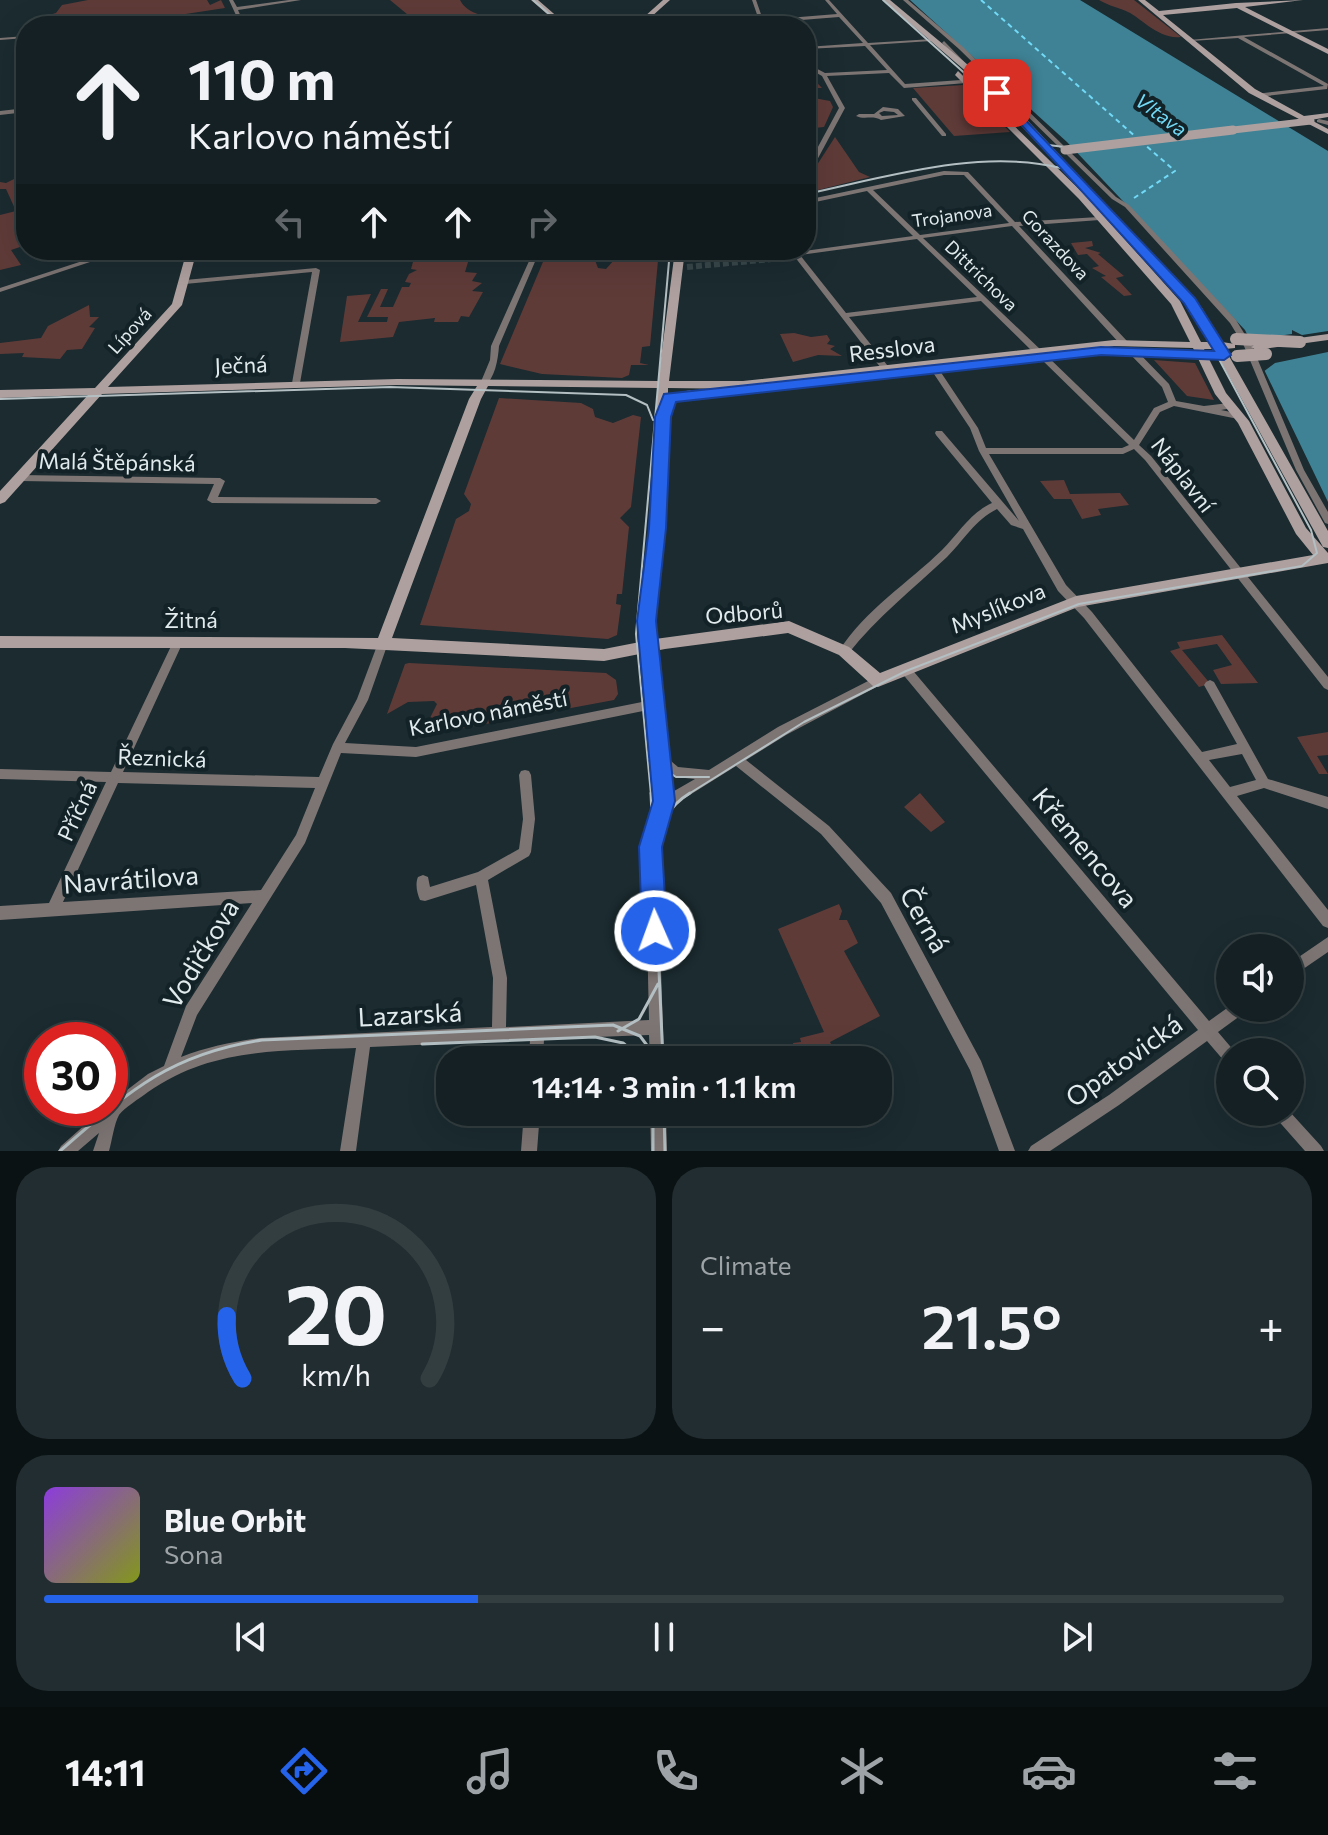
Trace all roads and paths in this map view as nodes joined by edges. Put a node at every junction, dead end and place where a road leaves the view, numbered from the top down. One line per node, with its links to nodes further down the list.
1 (231, 0): 15 (street)
2 (299, 0): 15 (street)
3 (534, 0): 19 (main road)
4 (667, 0): 20 (main road)
5 (708, 0): 6 (street)
6 (731, 0)
7 (827, 0): 17 (street)
8 (878, 0): 26 (main road)
9 (886, 0): 26 (main road)
10 (905, 0): 25 (street)
11 (1141, 0): 16 (main road)
12 (1225, 0): 14 (main road)
13 (1300, 0): 14 (main road)
14 (1236, 5): 16 (main road); 23 (main road)
15 (235, 9): 18 (street)
16 (1159, 13): 27 (main road)
17 (842, 15): 21 (street); 28 (street)
18 (238, 16)
19 (554, 16)
20 (649, 16)
21 (816, 18)
22 (1328, 29): 23 (street)
23 (1288, 32): 24 (street); 30 (main road)
24 (1239, 36): 27 (street); 36 (street)
25 (949, 39): 34 (street); 89 (street)
26 (927, 40): 28 (street); 34 (main road); 35 (main road)
27 (1191, 40): 37 (main road)
28 (870, 44): 29 (street); 32 (street)
29 (816, 47)
30 (1328, 52)
31 (816, 71): 33 (street)
32 (892, 71): 33 (street); 35 (street)
33 (824, 75): 46 (street)
34 (979, 80): 35 (street); 45 (main road)
35 (966, 81): 42 (main road)
36 (1328, 86): 37 (street)
37 (1258, 95): 41 (main road)
38 (914, 99): 39 (street)
39 (924, 111): 40 (street); 44 (street)
40 (859, 116)
41 (1320, 121): 43 (main road); 45 (main road, bridge)
42 (1009, 123): 45 (main road); 50 (main road)
43 (1328, 133)
44 (944, 135)
45 (1059, 151): 49 (main road)
46 (816, 158)
47 (868, 189): 48 (street); 51 (street, Gorazdova); 52 (street, Dittrichova)
48 (816, 200)
49 (1113, 217): 50 (street, Trojanova); 67 (main road)
50 (1100, 218): 51 (street, Trojanova); 68 (main road)
51 (1013, 224): 52 (street, Trojanova); 66 (street, Gorazdova)
52 (918, 237): 53 (street, Trojanova); 62 (street, Dittrichova)
53 (816, 249)
54 (92, 260): 61 (street)
55 (183, 260): 60 (main road)
56 (190, 260): 60 (main road, Lípová)
57 (533, 260): 75 (street)
58 (678, 260): 76 (main road)
59 (800, 260): 63 (street)
60 (185, 282): 74 (street); 78 (main road, Lípová)
61 (0, 290)
62 (981, 299): 63 (street); 70 (street, Dittrichova)
63 (845, 315): 71 (street)
64 (1328, 337): 67 (main road, bridge)
65 (1328, 345): 69 (main road)
66 (1127, 347): 68 (main road, Resslova); 70 (main road, Resslova); 79 (street, Gorazdova)
67 (1228, 348): 68 (main road, Resslova); 69 (main road, bridge); 73 (main road)
68 (1199, 349): 80 (main road)
69 (1266, 354): 73 (main road)
70 (1042, 355): 71 (main road, Resslova); 72 (main road, Resslova); 83 (street, Dittrichova)
71 (887, 370): 76 (main road, Resslova)
72 (936, 371): 81 (main road, Resslova); 84 (street)
73 (1239, 374): 91 (main road)
74 (296, 383): 75 (main road, Ječná); 78 (main road, Ječná)
75 (484, 384): 76 (main road); 97 (main road)
76 (664, 385): 81 (main road)
77 (0, 394): 78 (main road, Ječná)
78 (96, 395): 85 (main road, Lípová)
79 (1173, 403): 80 (street); 83 (street, Náplavní)
80 (1233, 411): 92 (main road)
81 (663, 417): 98 (main road)
82 (939, 433): 88 (street)
83 (1135, 445): 84 (street); 93 (street, Náplavní)
84 (983, 451): 90 (street)
85 (20, 478): 86 (main road, Lípová); 87 (street, Malá Štěpánská)
86 (0, 499)
87 (376, 501)
88 (1000, 504): 90 (street); 99 (street)
89 (1328, 521)
90 (1027, 527): 94 (street)
91 (1328, 543)
92 (1326, 560): 93 (main road, Myslíkova)
93 (1237, 574): 94 (main road, Myslíkova); 103 (street, Náplavní)
94 (1076, 602): 100 (main road, Myslíkova); 107 (street)
95 (0, 642): 96 (main road, Žitná)
96 (178, 642): 97 (main road, Žitná); 113 (street, Příčná)
97 (383, 643): 98 (main road, Karlovo náměstí); 105 (street)
98 (647, 646): 99 (main road, Odborů); 104 (street)
99 (844, 651): 101 (main road, Odborů)
100 (905, 669): 101 (main road, Myslíkova); 129 (street, Křemencova)
101 (878, 681): 109 (street, Myslíkova)
102 (1210, 685): 106 (street)
103 (1328, 685)
104 (655, 704): 105 (street, Karlovo náměstí); 108 (street)
105 (337, 748): 114 (street, Vodičkova)
106 (1244, 748): 107 (street); 115 (street)
107 (1201, 757): 116 (street)
108 (660, 758): 110 (street); 118 (street)
109 (736, 759): 110 (street, Myslíkova); 148 (street, Černá)
110 (715, 772): 118 (street, Myslíkova)
111 (0, 774): 113 (street, Řeznická)
112 (525, 775): 119 (street)
113 (115, 777): 114 (street, Řeznická); 122 (street, Příčná)
114 (324, 783): 121 (street, Vodičkova)
115 (1264, 783): 116 (street); 117 (street)
116 (1228, 793): 124 (street)
117 (1328, 803)
118 (664, 804): 128 (street)
119 (481, 877): 120 (street); 131 (street)
120 (423, 881)
121 (264, 896): 122 (street, Navrátilova); 136 (street, Vodičkova)
122 (53, 909): 123 (street, Navrátilova)
123 (0, 913)
124 (1328, 921)
125 (1328, 944): 126 (street)
126 (1304, 961)
127 (1219, 1022): 129 (street, Opatovická)
128 (657, 1027): 130 (street, Lazarská); 135 (street)
129 (1208, 1030): 132 (street, Křemencova); 149 (street, Opatovická)
130 (537, 1033): 131 (street, Lazarská); 134 (street)
131 (499, 1035): 133 (street, Lazarská)
132 (1216, 1040)
133 (364, 1041): 136 (street, Lazarská); 145 (street)
134 (537, 1046)
135 (657, 1046)
136 (170, 1068): 137 (street)
137 (128, 1100)
138 (95, 1126): 143 (street)
139 (108, 1126): 144 (street)
140 (531, 1126): 146 (street)
141 (658, 1126): 147 (street)
142 (1293, 1126): 150 (street)
143 (66, 1151)
144 (101, 1151)
145 (348, 1151)
146 (529, 1151)
147 (659, 1151)
148 (1007, 1151)
149 (1036, 1151)
150 (1316, 1151)

